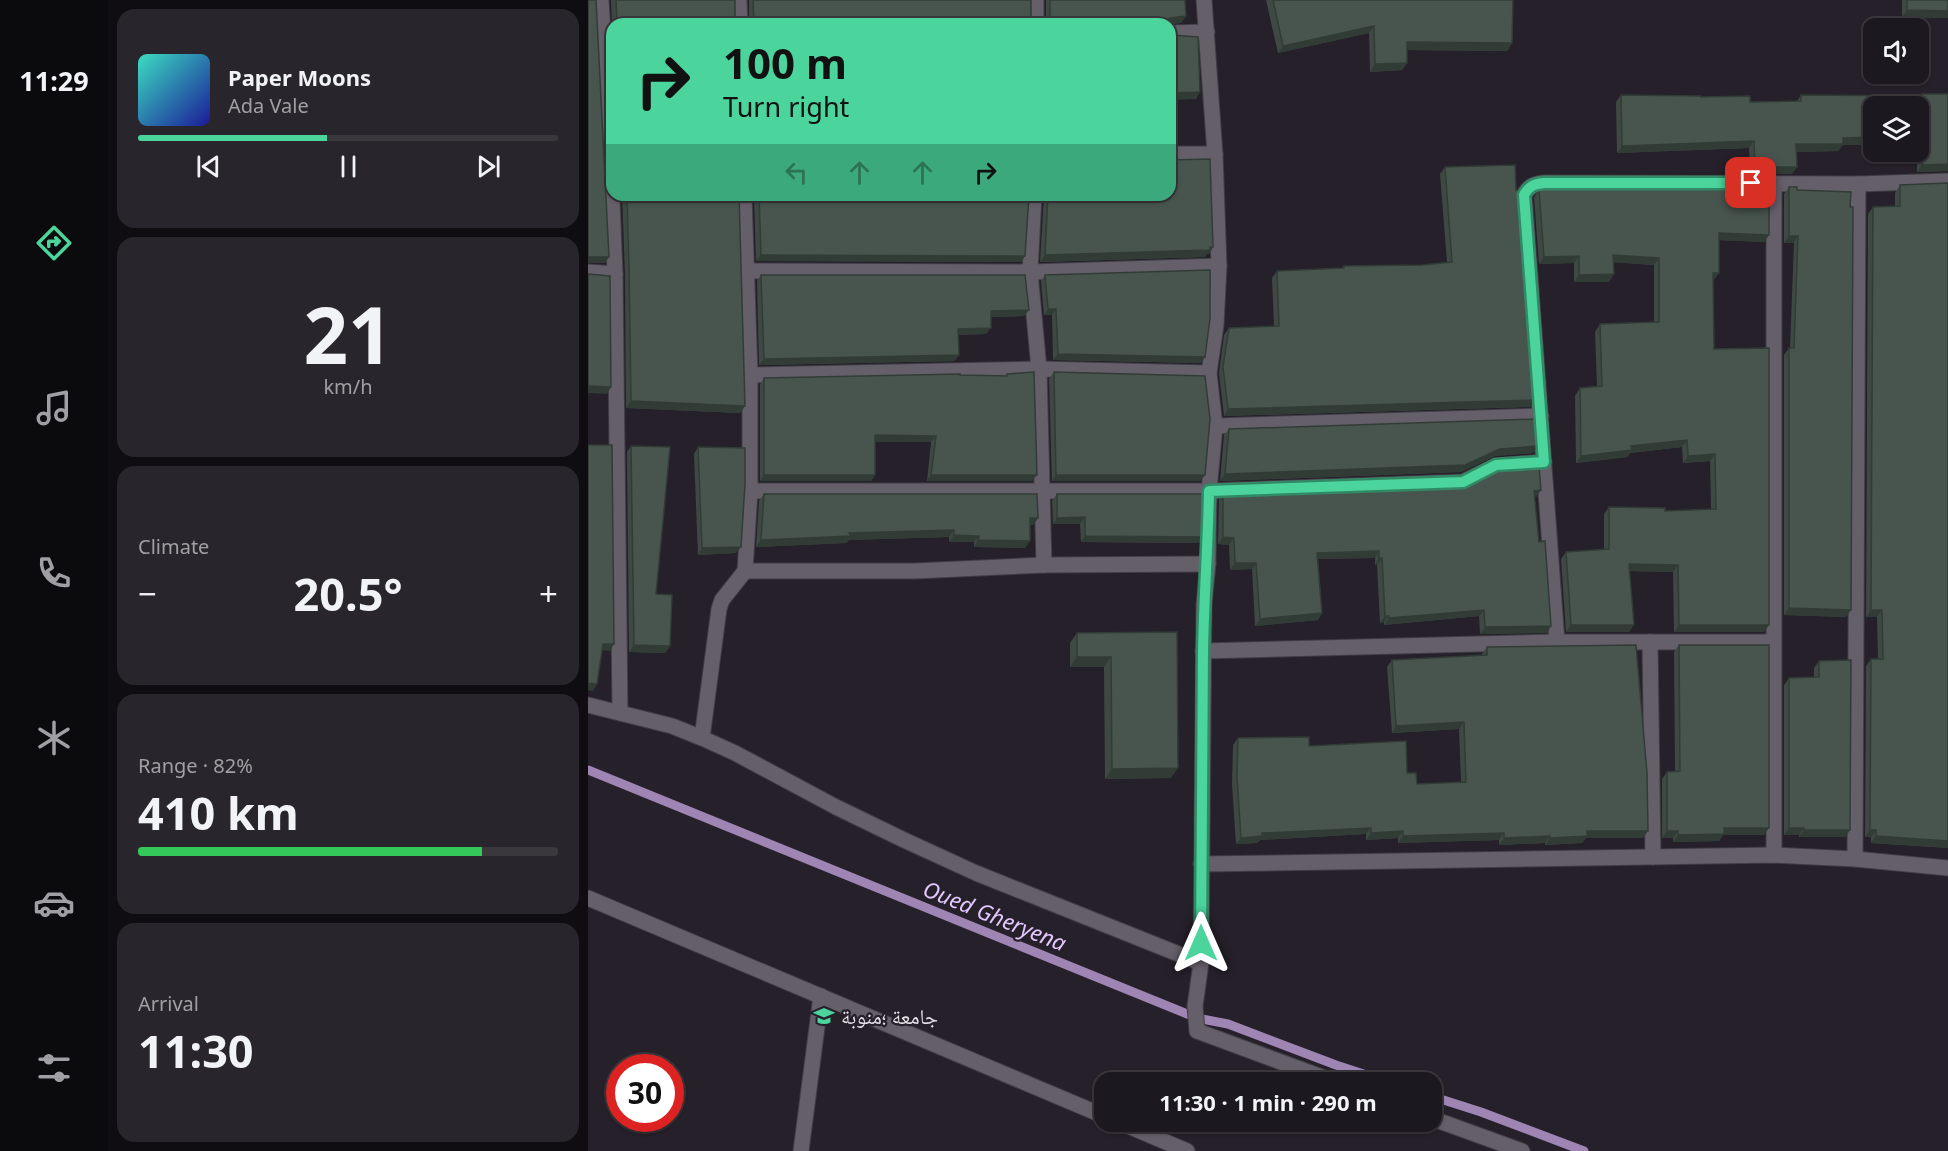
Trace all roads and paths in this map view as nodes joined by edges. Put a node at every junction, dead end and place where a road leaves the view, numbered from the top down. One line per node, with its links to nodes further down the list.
1 (600, 0): 9 (street)
2 (739, 0): 5 (street)
3 (1036, 0): 6 (street)
4 (1204, 0): 7 (street)
5 (740, 18)
6 (1036, 18)
7 (1207, 32): 8 (street); 11 (street)
8 (1176, 33)
9 (606, 91)
10 (1176, 154): 11 (street)
11 (1215, 154): 18 (street)
12 (1948, 181): 14 (street)
13 (1774, 183): 14 (street); 26 (street); 37 (street)
14 (1857, 184): 44 (street)
15 (612, 201): 22 (street)
16 (744, 201): 19 (street)
17 (1034, 201): 21 (street)
18 (1219, 266): 21 (street); 24 (street)
19 (748, 271): 21 (street); 25 (street)
20 (588, 272): 22 (street)
21 (1030, 272): 23 (street)
22 (615, 274): 40 (street)
23 (1039, 369): 24 (street); 25 (street); 30 (street)
24 (1209, 373): 27 (street)
25 (750, 375): 29 (street)
26 (1541, 416): 27 (street); 28 (street)
27 (1215, 426): 31 (street)
28 (1544, 462): 31 (street); 35 (street)
29 (750, 491): 30 (street); 34 (street)
30 (1042, 491): 31 (street); 33 (street)
31 (1209, 491): 32 (street)
32 (1208, 564): 33 (street); 38 (street)
33 (1044, 565): 34 (street)
34 (745, 571): 41 (street)
35 (1557, 642): 36 (street); 38 (street)
36 (1650, 642): 37 (street); 43 (street)
37 (1772, 642): 42 (street)
38 (1203, 651): 45 (street)
39 (588, 705): 40 (street)
40 (620, 713): 41 (street)
41 (702, 738): 48 (street)
42 (1773, 855): 43 (street); 44 (street)
43 (1653, 857): 45 (street)
44 (1855, 859): 46 (street)
45 (1201, 864): 48 (street)
46 (1948, 868)
47 (588, 898): 49 (street)
48 (1201, 963): 50 (street)
49 (821, 996): 51 (street); 54 (street)
50 (1308, 1072)
51 (1094, 1112)
52 (1442, 1122): 56 (street)
53 (1142, 1132): 55 (street)
54 (801, 1151)
55 (1187, 1151)
56 (1522, 1151)

